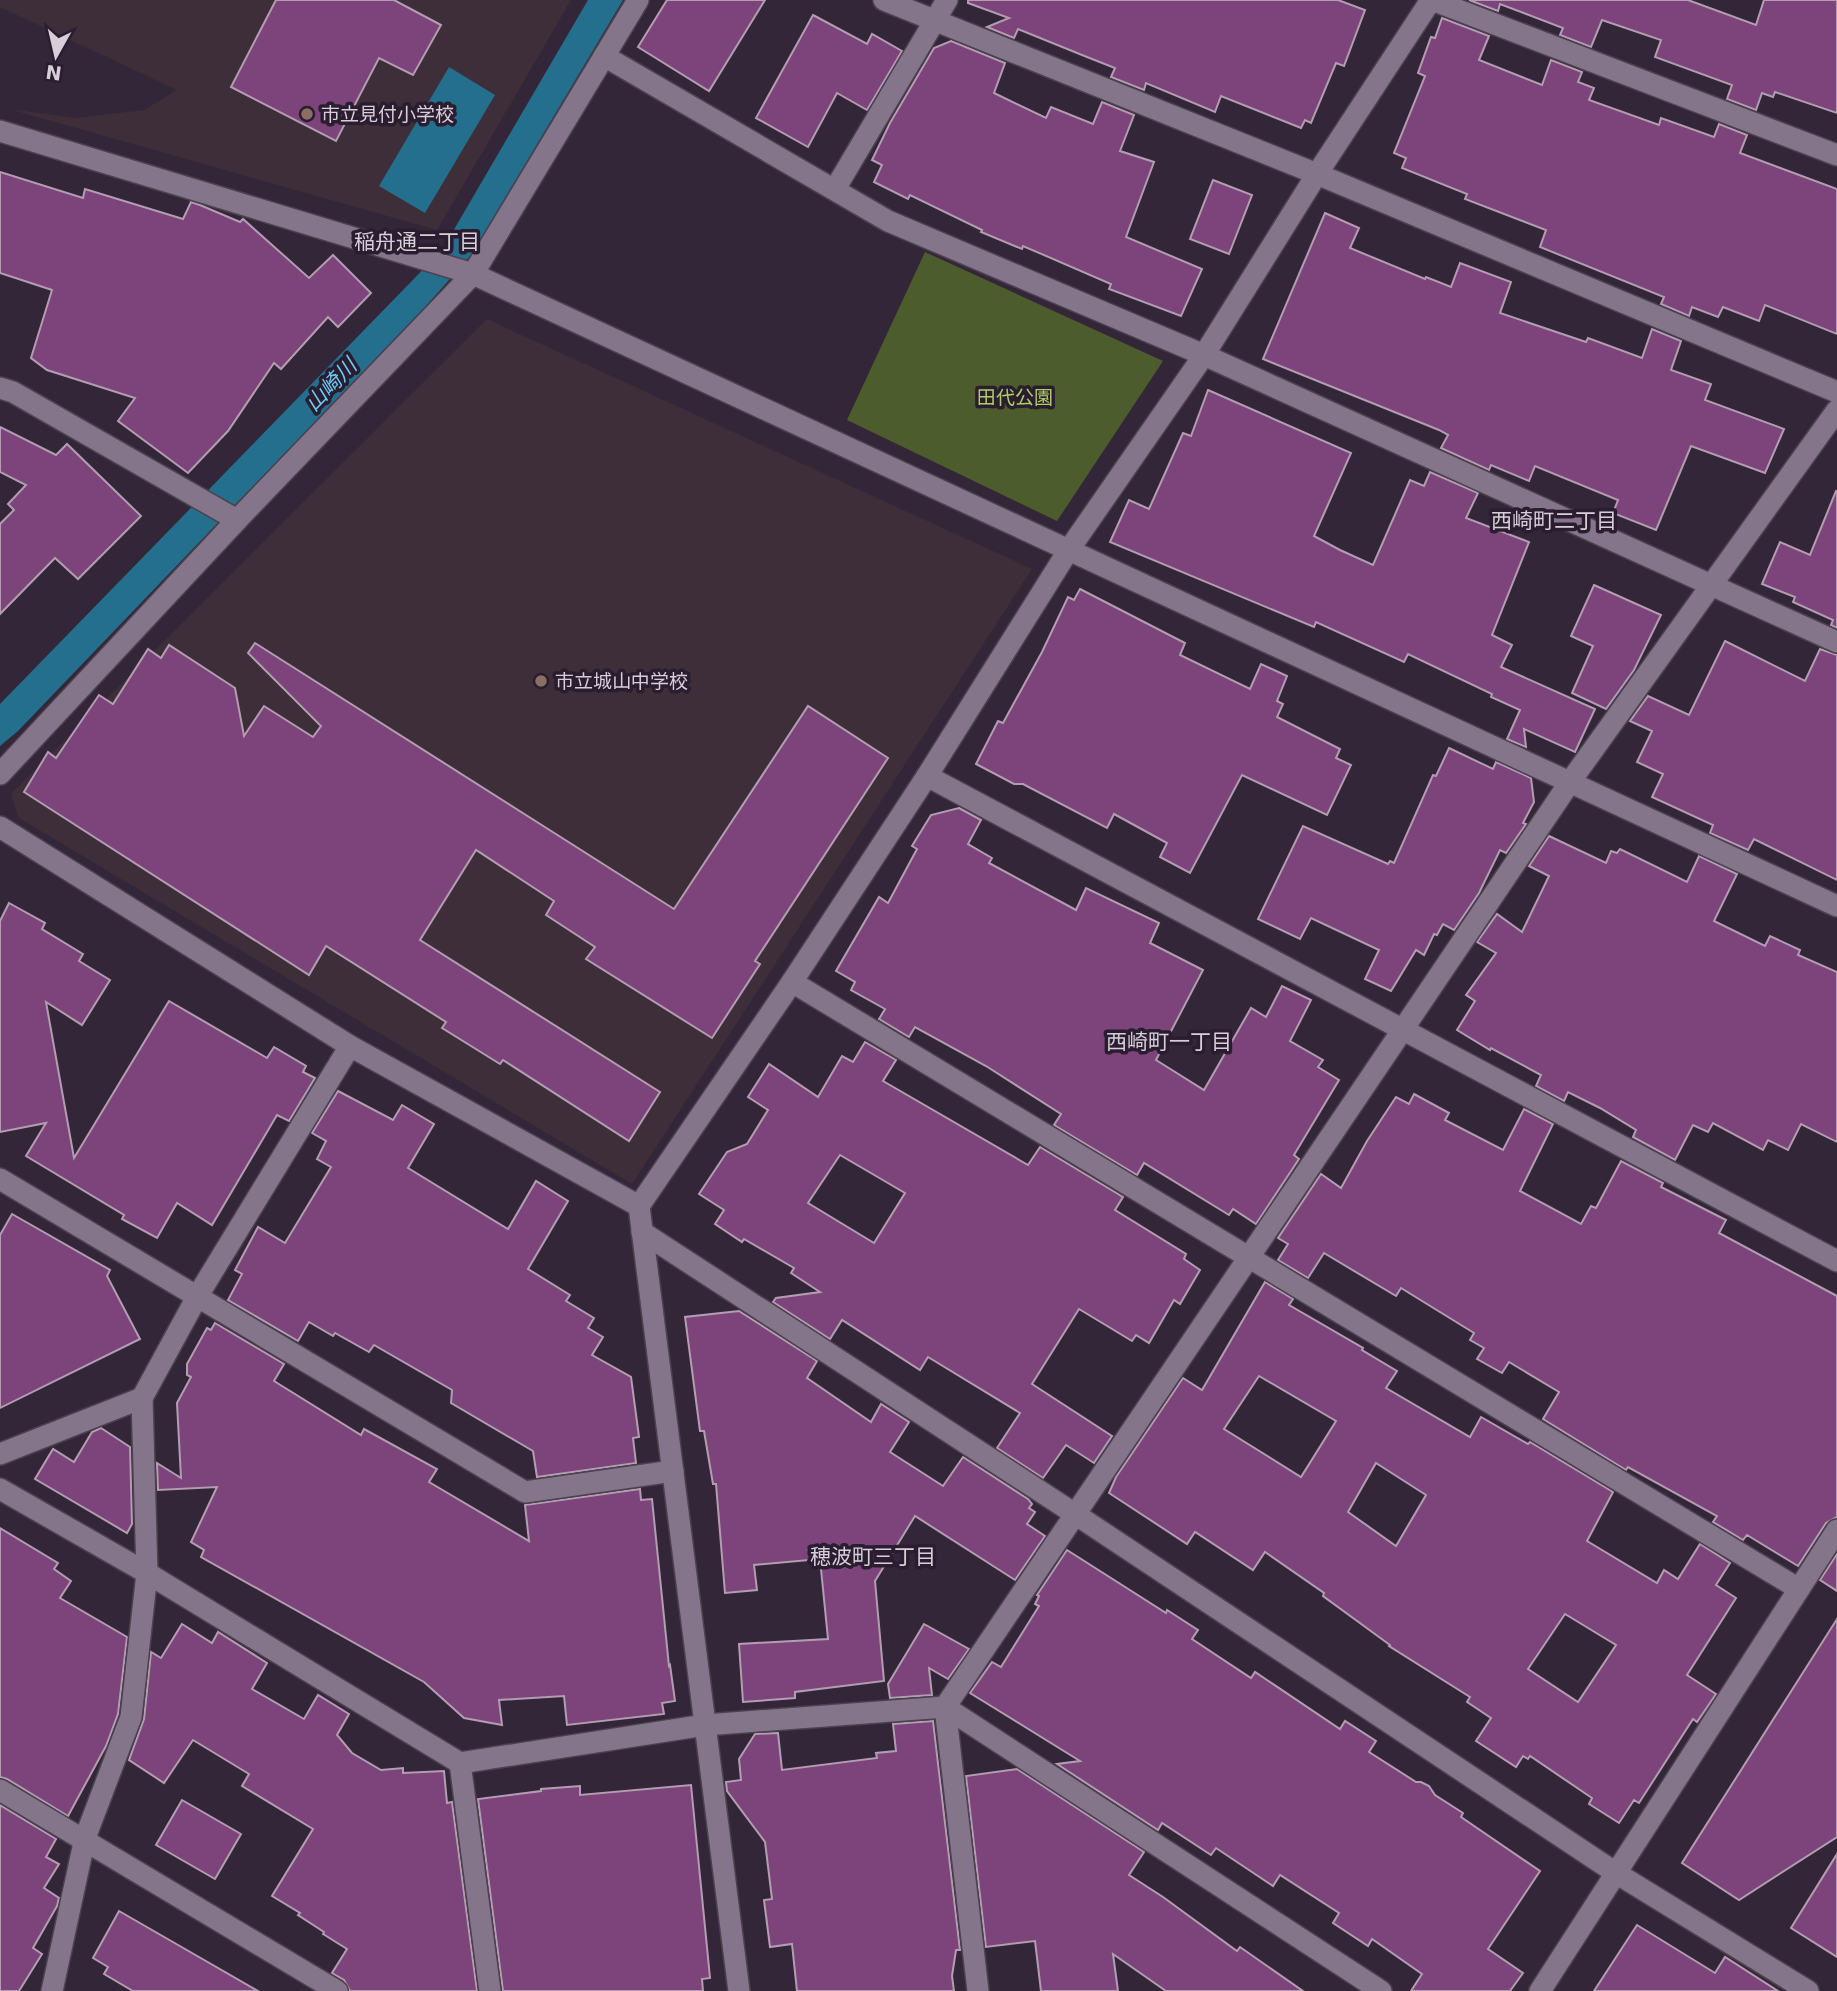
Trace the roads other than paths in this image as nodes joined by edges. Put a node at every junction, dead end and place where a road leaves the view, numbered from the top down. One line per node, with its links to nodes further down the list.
1 (638, 0): 6 (street)
2 (884, 0): 5 (street)
3 (947, 0): 5 (street)
4 (1431, 0): 8 (street); 9 (street)
5 (936, 21): 9 (street); 10 (street)
6 (604, 56): 10 (street); 11 (street)
7 (0, 131): 11 (street)
8 (1837, 155)
9 (1317, 174): 12 (street); 14 (street)
10 (835, 189): 12 (street)
11 (471, 274): 16 (street); 17 (street)
12 (1204, 355): 17 (street); 18 (street)
13 (0, 388): 16 (street)
14 (1837, 392)
15 (1837, 410): 18 (street)
16 (236, 519): 20 (street)
17 (1068, 551): 21 (street); 22 (street)
18 (1711, 585): 19 (street); 22 (street)
19 (1837, 642)
20 (0, 774)
21 (927, 776): 25 (street); 26 (street)
22 (1570, 782): 24 (street); 26 (street)
23 (0, 827): 27 (street)
24 (1837, 906)
25 (792, 982): 29 (street); 31 (street)
26 (1403, 1029): 31 (street); 32 (street)
27 (350, 1046): 29 (street); 33 (street)
28 (0, 1179): 33 (street)
29 (639, 1206): 30 (street)
30 (642, 1232): 36 (street); 38 (street)
31 (1249, 1256): 38 (street); 41 (street)
32 (1837, 1261)
33 (197, 1297): 34 (street); 36 (street)
34 (142, 1398): 35 (street); 40 (street)
35 (0, 1454)
36 (673, 1471): 43 (street)
37 (0, 1489): 40 (street)
38 (1075, 1514): 42 (street); 47 (street)
39 (1837, 1530): 41 (street)
40 (147, 1573): 44 (street); 46 (street)
41 (1798, 1589): 47 (street)
42 (945, 1707): 43 (street); 52 (street); 53 (street)
43 (705, 1725): 44 (street); 51 (street)
44 (460, 1763): 50 (street)
45 (0, 1790): 46 (street)
46 (85, 1838): 48 (street); 49 (street)
47 (1616, 1873): 54 (street); 55 (street)
48 (52, 1991)
49 (337, 1991)
50 (490, 1991)
51 (739, 1991)
52 (978, 1991)
53 (1381, 1991)
54 (1540, 1991)
55 (1808, 1991)

